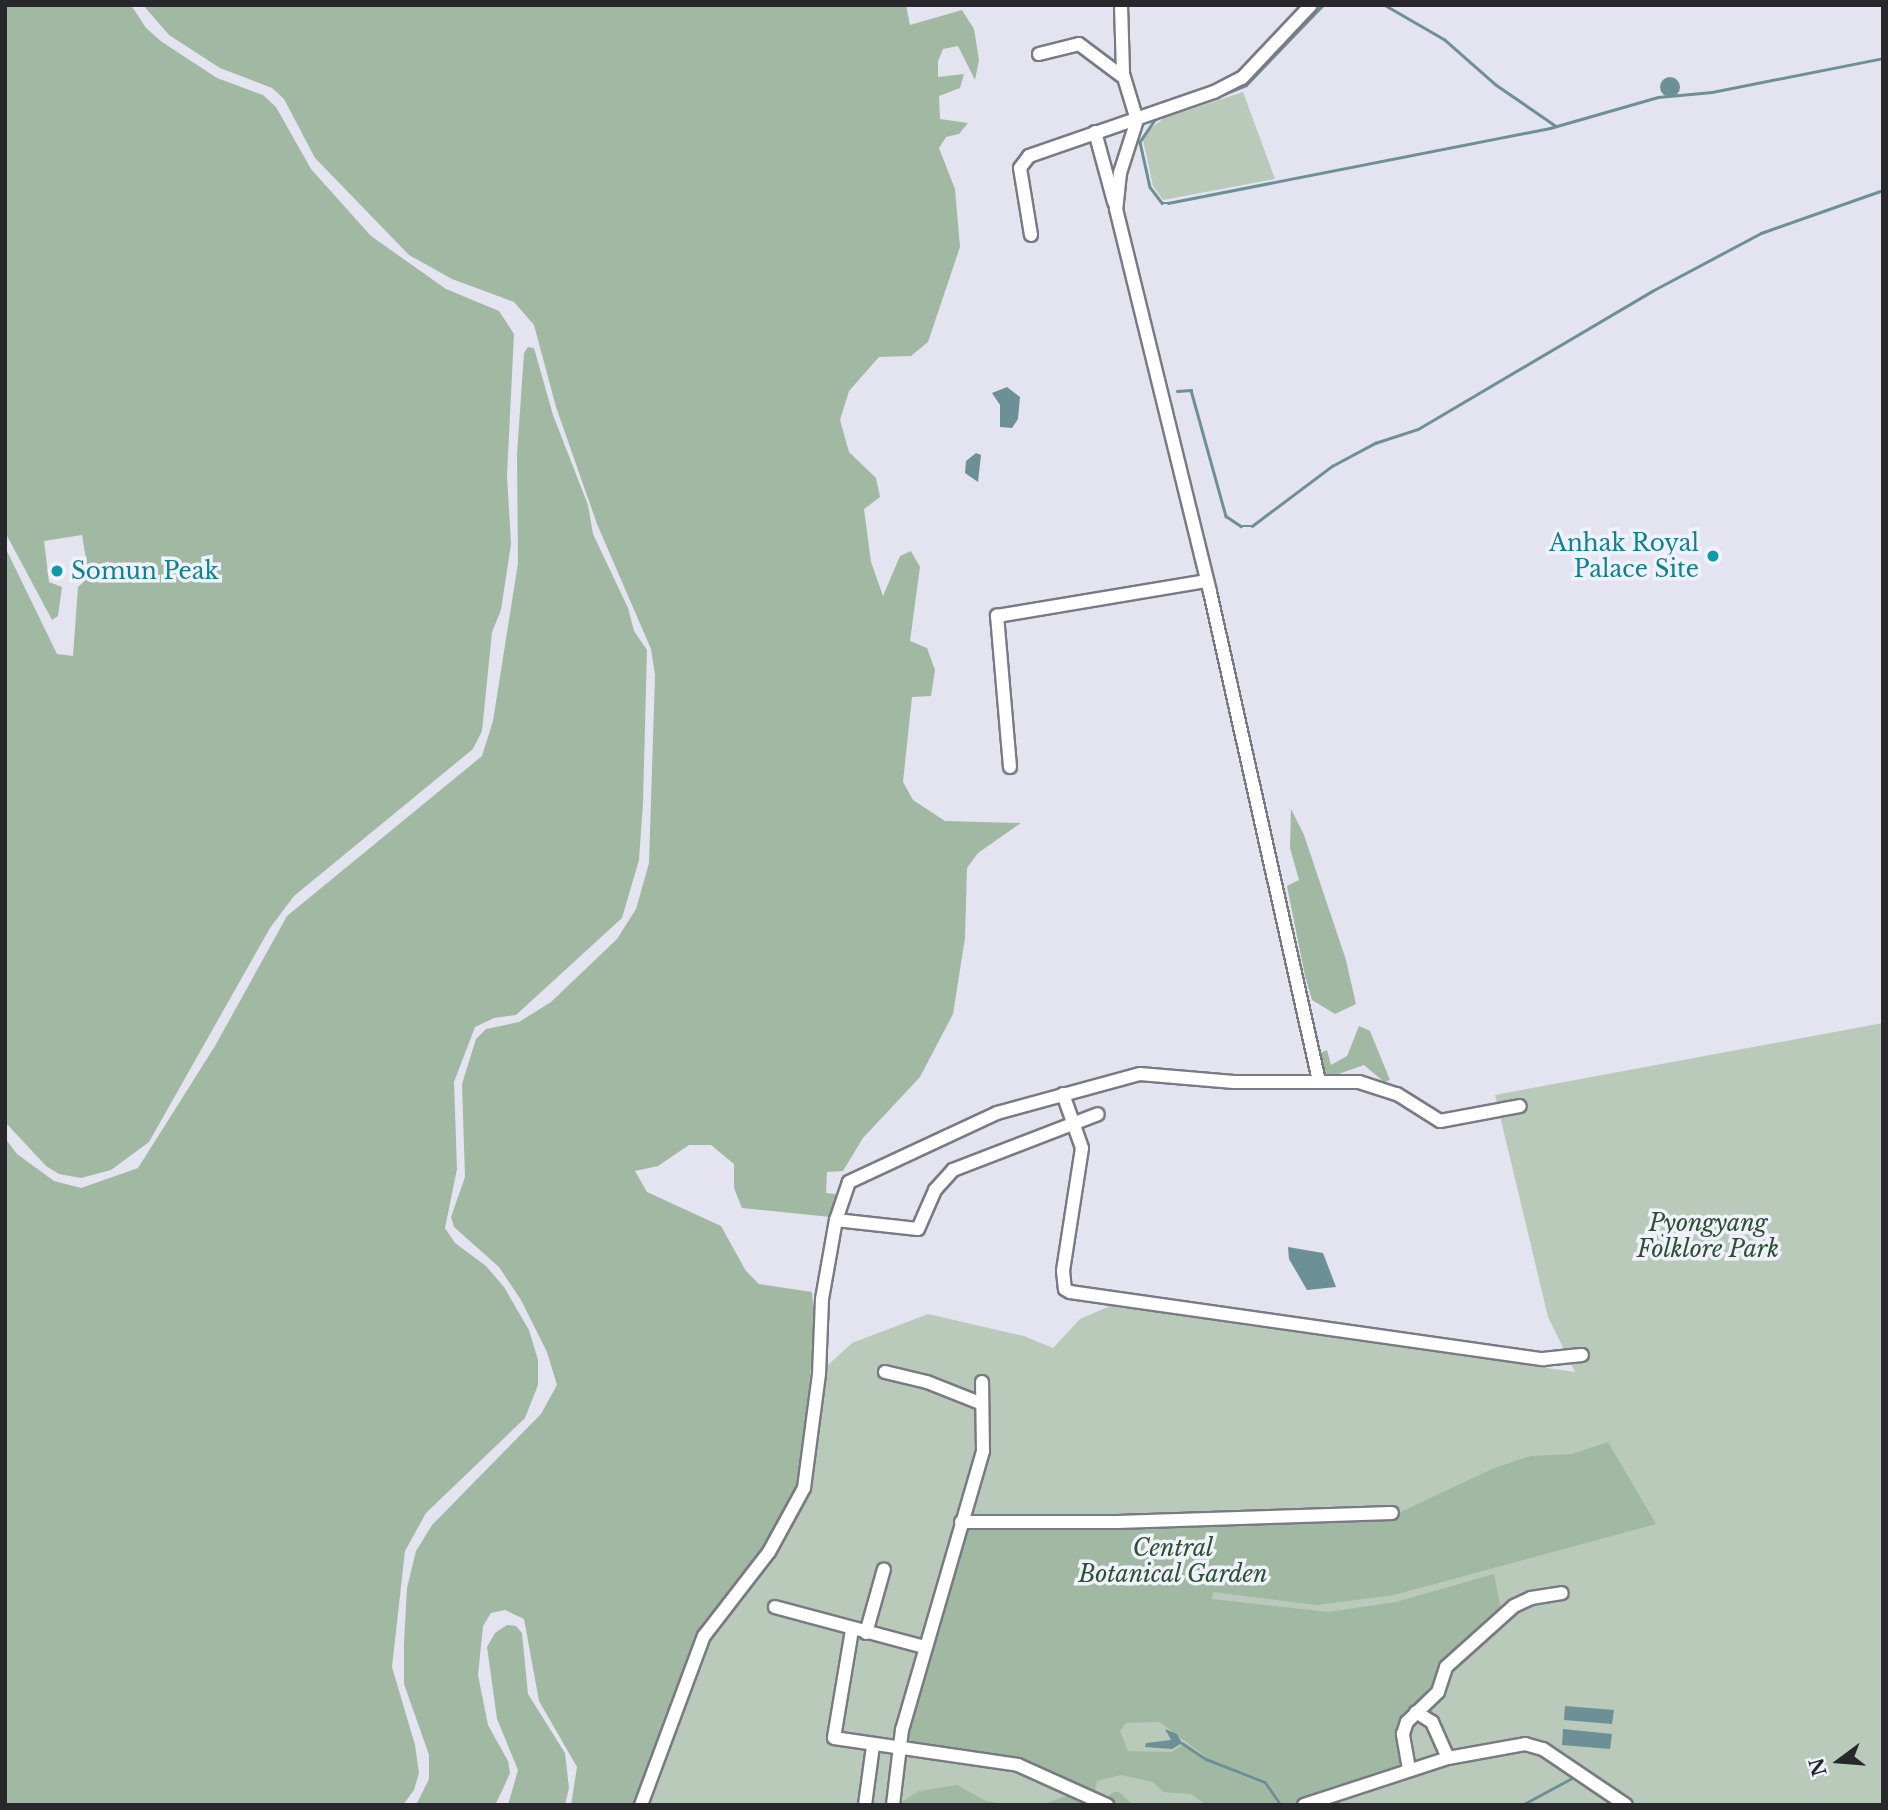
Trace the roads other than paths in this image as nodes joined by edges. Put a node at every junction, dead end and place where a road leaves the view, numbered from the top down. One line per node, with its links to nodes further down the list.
1 (1311, 5): 5 (street)
2 (1123, 6): 4 (street)
3 (1039, 54): 4 (street)
4 (1123, 77): 5 (street)
5 (1137, 120): 6 (street); 7 (street)
6 (1096, 132): 7 (street); 8 (street)
7 (1116, 209): 9 (street)
8 (1031, 235)
9 (1207, 581): 10 (street); 11 (street)
10 (1010, 767)
11 (1319, 1081): 12 (street); 13 (street)
12 (1063, 1094): 15 (street); 16 (street)
13 (1520, 1107)
14 (1098, 1114): 15 (street)
15 (1073, 1124): 16 (street); 17 (street)
16 (836, 1220): 34 (street)
17 (1582, 1355)
18 (885, 1372): 20 (street)
19 (982, 1382): 20 (street)
20 (980, 1403): 22 (street)
21 (1392, 1513): 22 (street)
22 (961, 1521): 28 (street)
23 (884, 1569): 27 (street)
24 (1562, 1593): 29 (street)
25 (775, 1607): 26 (street)
26 (852, 1630): 27 (street); 30 (street)
27 (866, 1633): 28 (street)
28 (924, 1647): 31 (street)
29 (1416, 1712): 32 (street); 33 (street)
30 (873, 1746): 31 (street); 35 (street)
31 (899, 1747): 36 (street); 37 (street)
32 (1448, 1758): 33 (street); 39 (street)
33 (1409, 1769): 38 (street)
34 (641, 1805)
35 (865, 1805)
36 (893, 1805)
37 (1107, 1805)
38 (1304, 1805)
39 (1626, 1805)

